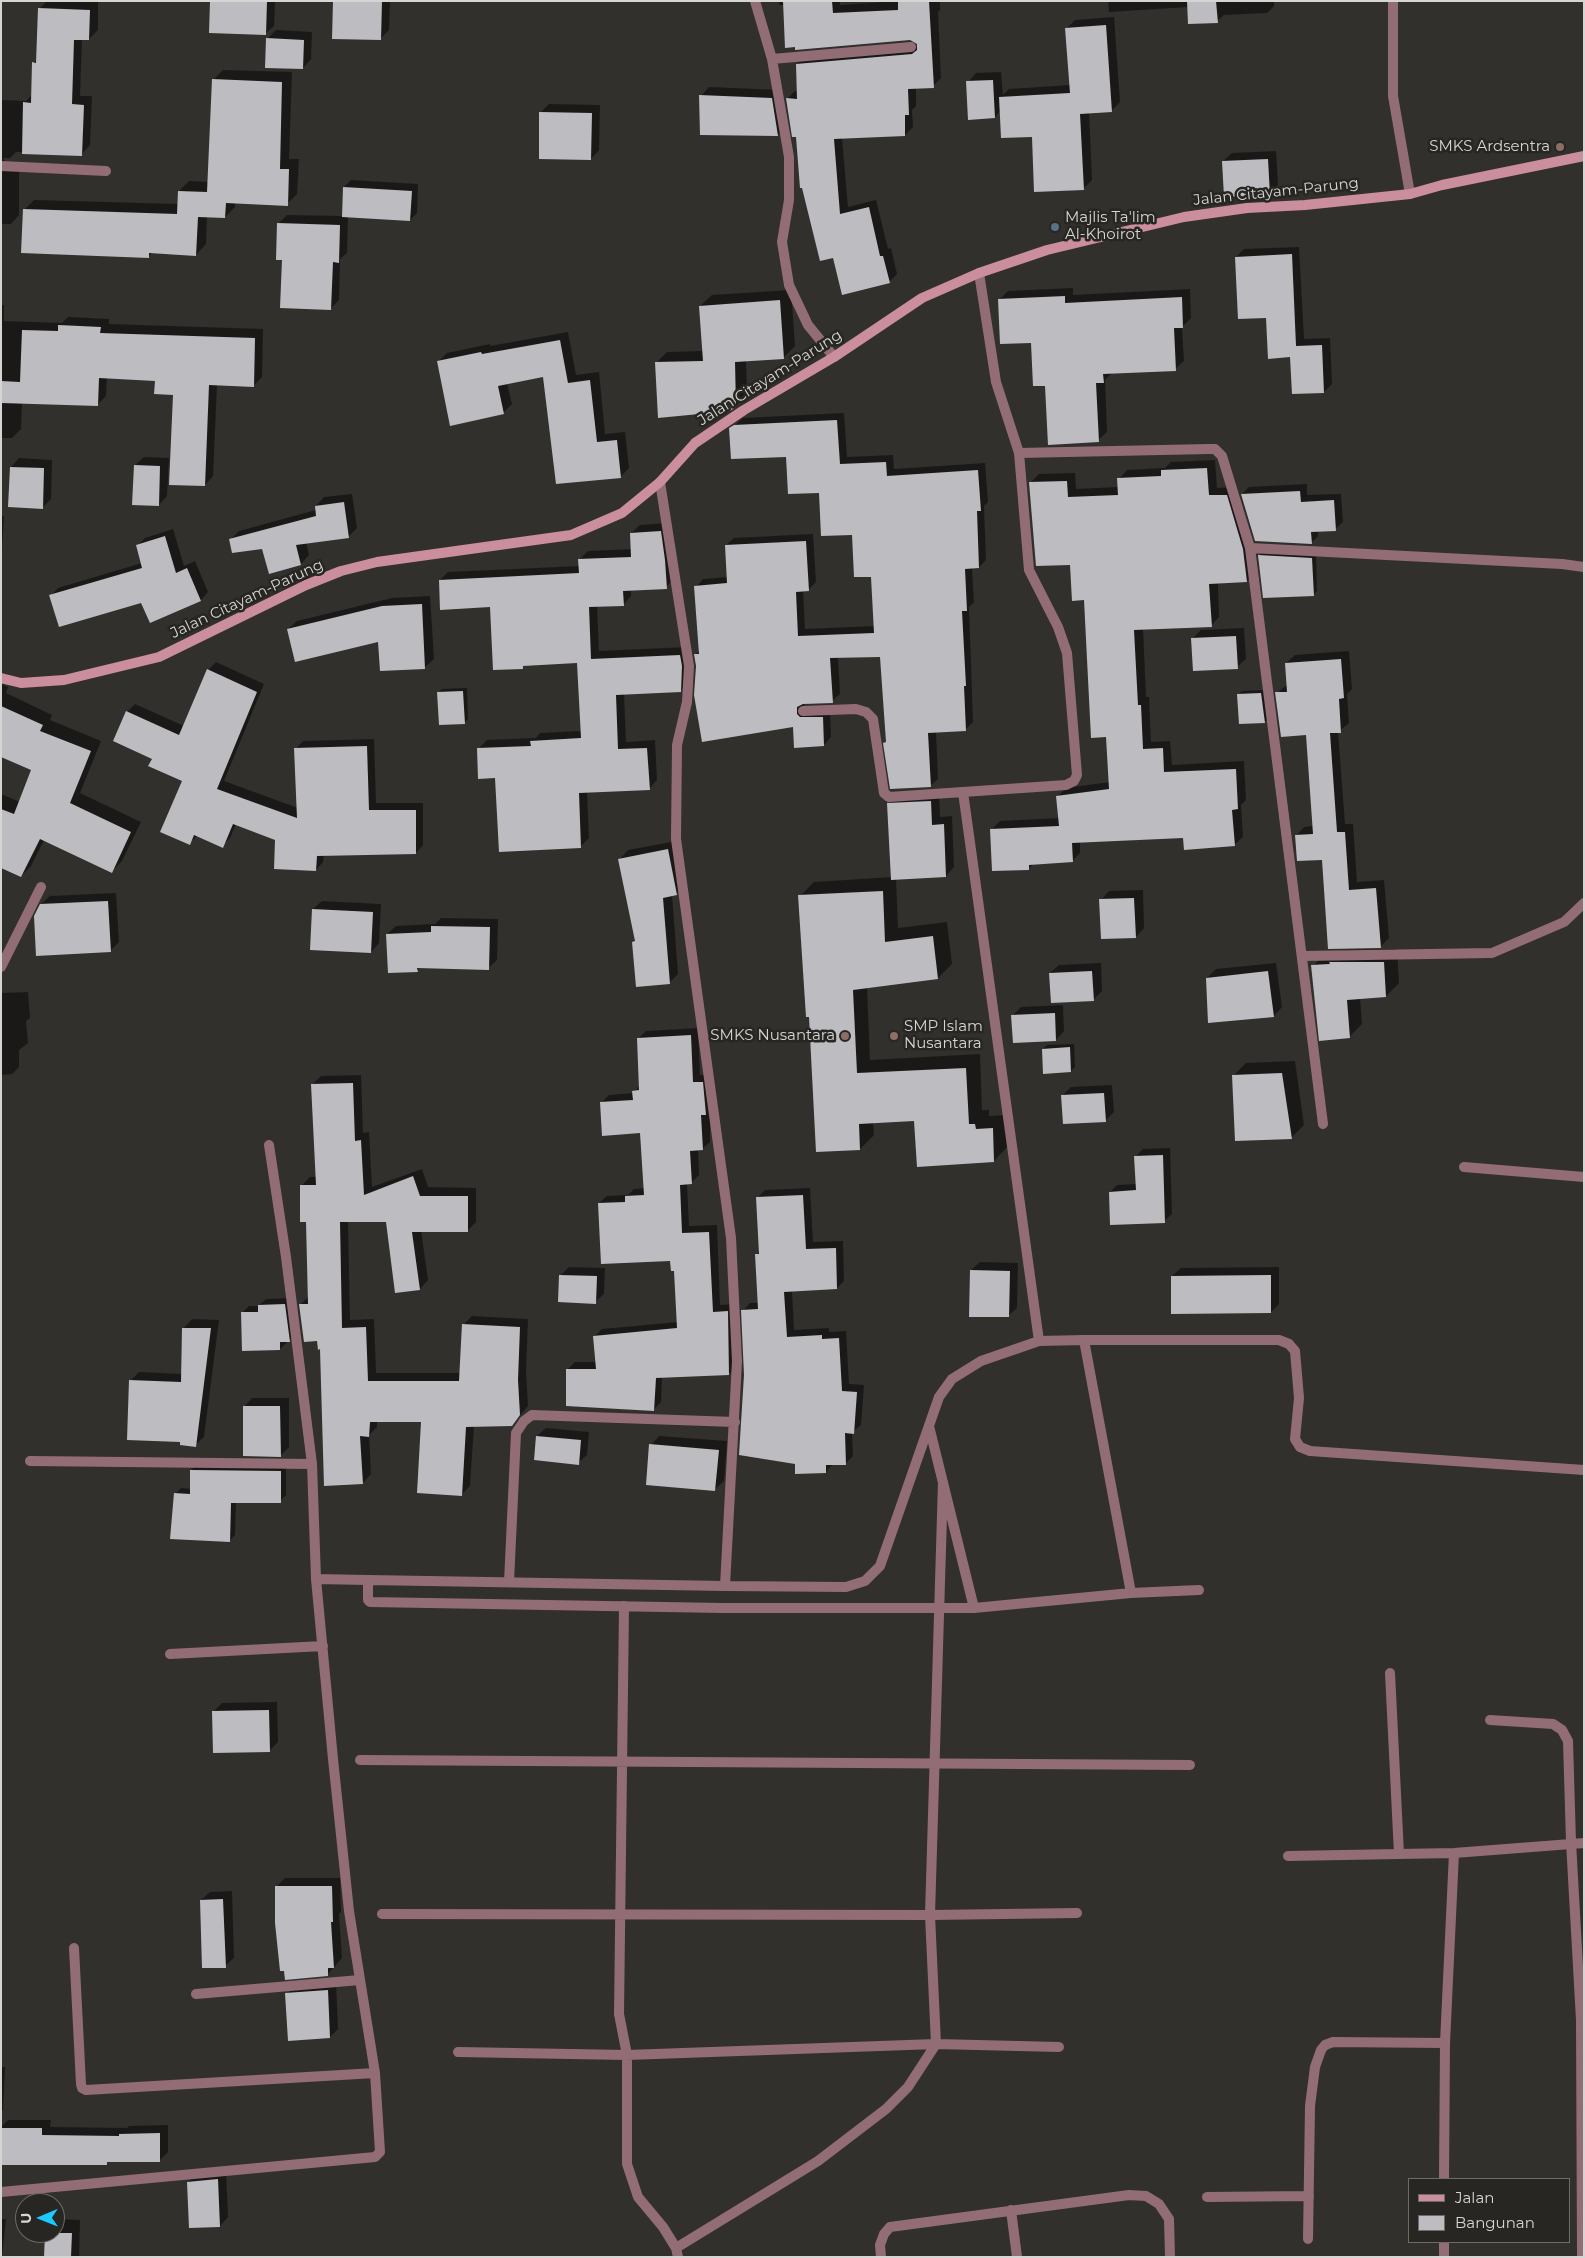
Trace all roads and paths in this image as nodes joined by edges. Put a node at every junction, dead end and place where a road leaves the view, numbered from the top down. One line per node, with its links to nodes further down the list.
1 (755, 1): 4 (street)
2 (1393, 1): 8 (street)
3 (911, 47): 4 (street)
4 (772, 59): 10 (street)
5 (1584, 156): 8 (street, Jalan Citayam-Parung)
6 (1, 166): 7 (street)
7 (106, 171)
8 (1410, 194): 9 (street, Jalan Citayam-Parung)
9 (979, 273): 10 (street, Jalan Citayam-Parung); 11 (street)
10 (834, 357): 12 (street, Jalan Citayam-Parung)
11 (1019, 453): 13 (street); 17 (street)
12 (660, 482): 15 (street, Jalan Citayam-Parung); 28 (street)
13 (1250, 548): 14 (street); 20 (street)
14 (1584, 567)
15 (1, 678)
16 (802, 711): 17 (street)
17 (963, 792): 27 (street)
18 (41, 887): 21 (street)
19 (1584, 903): 20 (street)
20 (1304, 956): 22 (street)
21 (1, 967)
22 (1323, 1124)
23 (269, 1145): 31 (street)
24 (1464, 1167): 25 (street)
25 (1584, 1177)
26 (1084, 1340): 27 (street); 32 (street); 39 (street)
27 (1040, 1341): 29 (street)
28 (735, 1422): 36 (street); 37 (street)
29 (929, 1425): 33 (street); 37 (street)
30 (30, 1461): 31 (street)
31 (312, 1464): 34 (street)
32 (1584, 1470)
33 (943, 1482): 41 (street); 42 (street)
34 (316, 1579): 35 (street); 43 (street)
35 (368, 1580): 36 (street); 40 (street)
36 (509, 1582): 37 (street)
37 (725, 1586)
38 (1199, 1590): 39 (street)
39 (1131, 1594): 42 (street)
40 (624, 1606): 41 (street); 48 (street)
41 (940, 1608): 42 (street); 49 (street)
42 (974, 1608)
43 (323, 1646): 44 (street); 61 (street)
44 (170, 1654)
45 (1390, 1673): 54 (street)
46 (1490, 1720): 51 (street)
47 (360, 1760): 48 (street)
48 (621, 1761): 49 (street); 56 (street)
49 (935, 1763): 50 (street); 59 (street)
50 (1190, 1765)
51 (1571, 1842): 52 (street); 53 (street); 63 (street)
52 (1584, 1843)
53 (1454, 1853): 54 (street); 64 (street)
54 (1399, 1854): 55 (street)
55 (1288, 1856)
56 (620, 1913): 58 (street); 59 (street); 68 (street)
57 (1077, 1913): 59 (street)
58 (382, 1914)
59 (930, 1915): 65 (street)
60 (74, 1948): 69 (street)
61 (360, 1980): 62 (street); 69 (street)
62 (196, 1994)
63 (1582, 2019): 82 (street)
64 (1445, 2043): 70 (street); 73 (street)
65 (936, 2044): 66 (street); 68 (street); 77 (street)
66 (1059, 2047)
67 (458, 2052): 68 (street)
68 (627, 2055): 77 (street)
69 (376, 2073): 71 (street)
70 (1444, 2178)
71 (1, 2192)
72 (1207, 2196): 73 (street)
73 (1308, 2196): 75 (street)
74 (1011, 2210): 78 (street); 79 (street); 80 (street)
75 (1308, 2239)
76 (1444, 2243): 81 (street)
77 (677, 2252)
78 (881, 2257)
79 (1017, 2257)
80 (1170, 2257)
81 (1444, 2257)
82 (1582, 2257)

